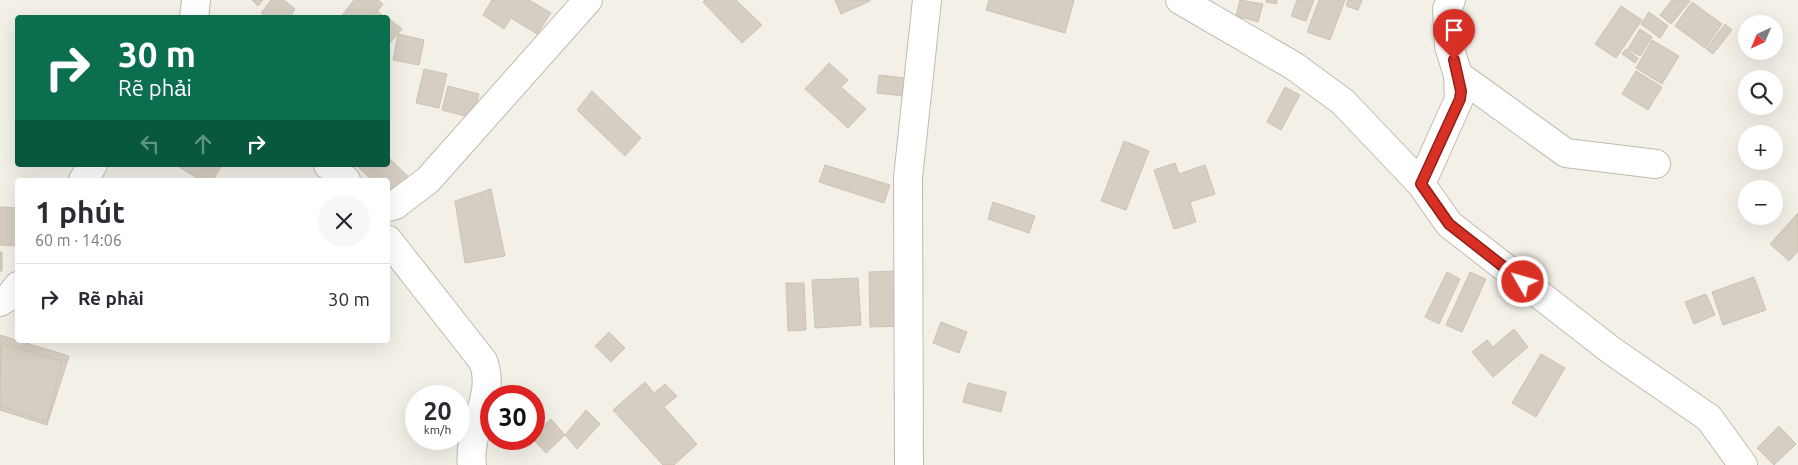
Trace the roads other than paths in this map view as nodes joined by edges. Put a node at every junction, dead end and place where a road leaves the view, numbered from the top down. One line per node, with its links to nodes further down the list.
1 (196, 0): 6 (street)
2 (588, 0): 14 (street)
3 (927, 0): 19 (street)
4 (1180, 0): 13 (street)
5 (1451, 0): 7 (street)
6 (194, 15)
7 (1458, 75): 8 (street); 13 (street)
8 (1656, 164)
9 (92, 167): 11 (street)
10 (330, 167): 12 (street)
11 (84, 178)
12 (344, 178)
13 (1421, 184): 20 (street)
14 (390, 206)
15 (390, 243): 18 (street)
16 (15, 290): 17 (street)
17 (0, 302)
18 (472, 465)
19 (909, 465)
20 (1743, 465)

